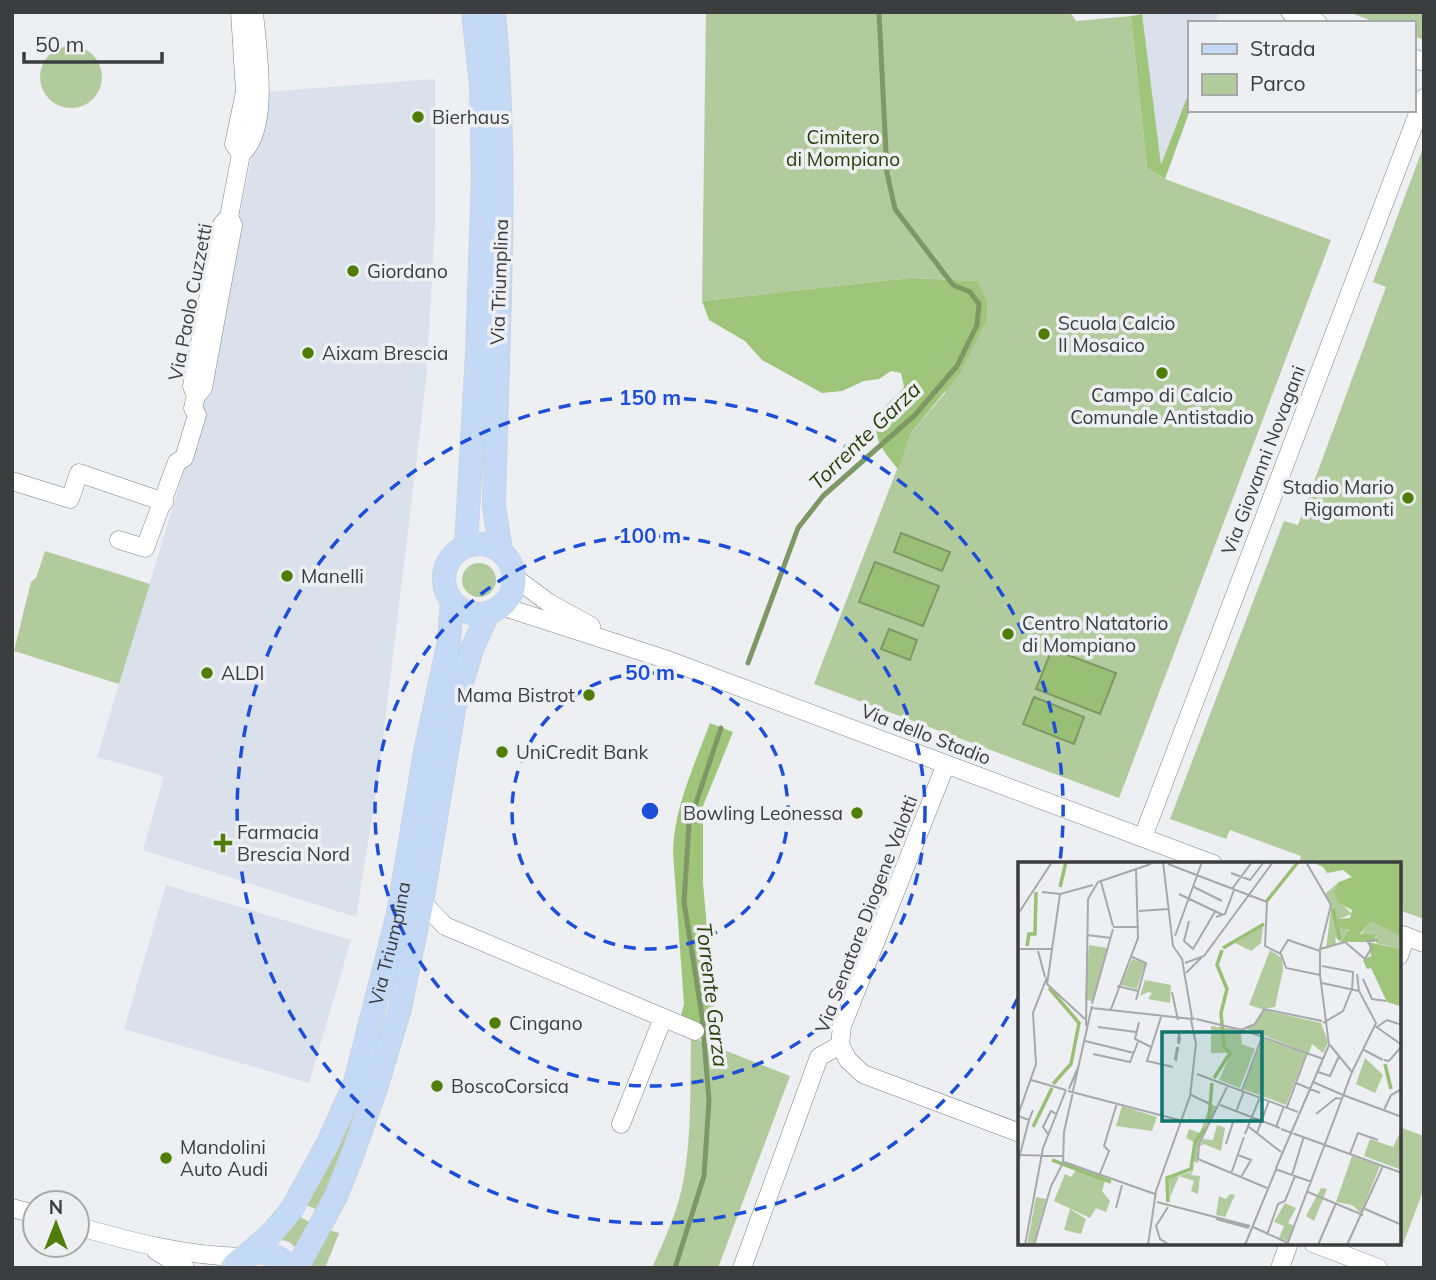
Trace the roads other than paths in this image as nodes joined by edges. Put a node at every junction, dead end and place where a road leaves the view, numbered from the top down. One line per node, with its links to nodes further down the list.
1 (240, 12): 8 (street, Via Paolo Cuzzetti)
2 (254, 12): 8 (street, Via Paolo Cuzzetti)
3 (473, 12): 12 (main road, Via Triumplina)
4 (494, 12): 13 (main road, Via Triumplina)
5 (1290, 12): 6 (street)
6 (1313, 21)
7 (1424, 98): 19 (street, Via Giovanni Novagani)
8 (241, 154): 10 (street, Via Paolo Cuzzetti)
9 (12, 481): 10 (street)
10 (164, 502): 11 (street, Via Paolo Cuzzetti)
11 (119, 540)
12 (466, 546): 13 (main road); 15 (main road, Via Triumplina)
13 (501, 551): 14 (main road, Via Triumplina)
14 (514, 577): 16 (main road, Via Triumplina); 17 (street, Via dello Stadio)
15 (452, 602): 16 (main road); 34 (main road, Via Triumplina)
16 (494, 609): 17 (street, Via dello Stadio); 22 (main road, Via Triumplina)
17 (625, 644): 18 (street, Via dello Stadio)
18 (946, 764): 19 (street, Via dello Stadio); 27 (street, Via Senatore Diogene Valotti)
19 (1143, 837): 20 (street, Via dello Stadio)
20 (1175, 857): 21 (street, Via dello Stadio)
21 (1207, 862)
22 (422, 902): 25 (street, Via Triumplina); 37 (main road, Via Triumplina)
23 (1403, 935): 24 (street)
24 (1424, 943)
25 (663, 1018): 26 (street, Via Triumplina); 28 (street)
26 (695, 1031)
27 (840, 1045): 29 (street); 38 (street, Via Senatore Diogene Valotti)
28 (621, 1124)
29 (1018, 1132)
30 (91, 1230): 31 (street)
31 (144, 1244): 34 (street); 35 (street)
32 (1288, 1245): 39 (street)
33 (1318, 1245): 40 (street)
34 (241, 1260): 36 (main road)
35 (184, 1268)
36 (290, 1268)
37 (297, 1268)
38 (741, 1268)
39 (1280, 1268)
40 (1378, 1268)

